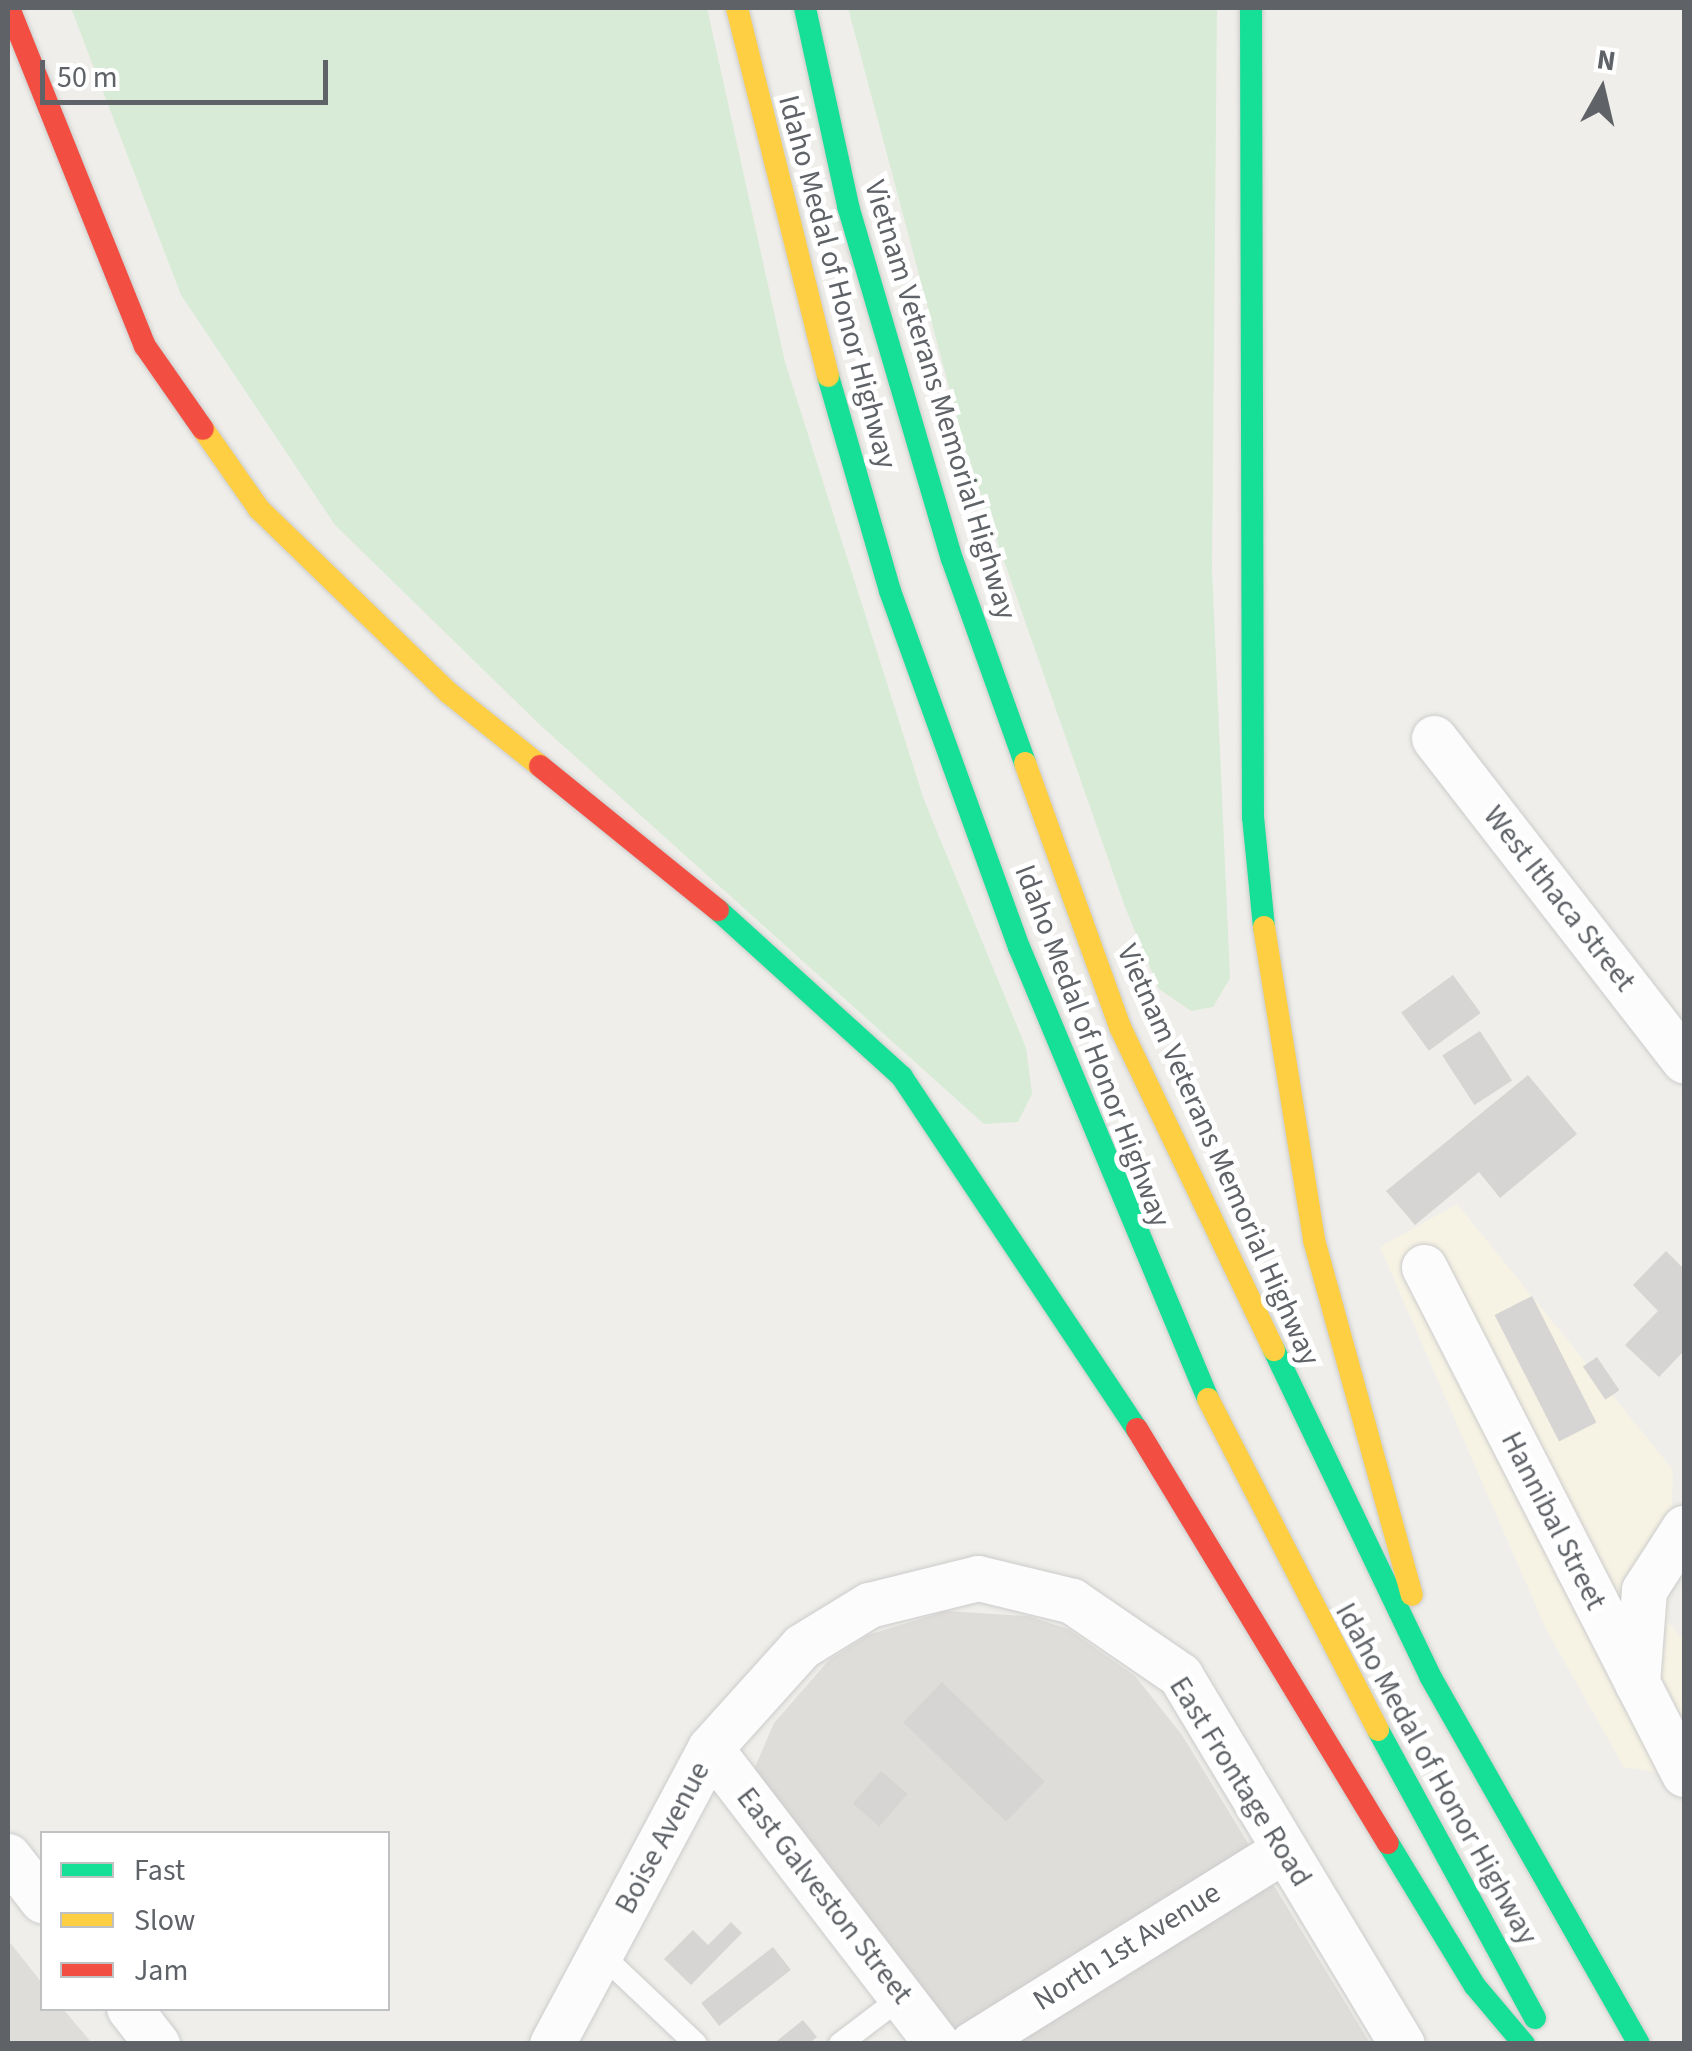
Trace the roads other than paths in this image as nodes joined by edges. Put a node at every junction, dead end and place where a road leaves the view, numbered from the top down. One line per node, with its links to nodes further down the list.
1 (9, 8): 27 (highway)
2 (737, 8): 28 (highway, Idaho Medal of Honor Highway)
3 (806, 8): 10 (highway, Vietnam Veterans Memorial Highway)
4 (1251, 8): 10 (highway)
5 (1434, 738): 6 (street, West Ithaca Street)
6 (1684, 1060)
7 (1424, 1267): 11 (street, Hannibal Street)
8 (1684, 1528): 11 (street)
9 (1019, 1588): 12 (street, Boise Avenue); 14 (street, East Frontage Road)
10 (1430, 1676): 29 (highway, Vietnam Veterans Memorial Highway)
11 (1637, 1686): 13 (street, Hannibal Street)
12 (710, 1748): 17 (street, Boise Avenue); 18 (street, East Galveston Street)
13 (1684, 1774)
14 (1282, 1851): 25 (street, North 1st Avenue); 26 (street, East Frontage Road)
15 (8, 1856): 16 (street)
16 (40, 1897)
17 (602, 1954): 21 (street, Boise Avenue); 22 (lane)
18 (902, 1997): 23 (lane); 24 (street, East Galveston Street)
19 (131, 2011): 20 (street)
20 (157, 2044)
21 (552, 2044)
22 (696, 2044)
23 (840, 2044)
24 (937, 2044)
25 (972, 2044)
26 (1402, 2044)
27 (1524, 2044)
28 (1549, 2044)
29 (1639, 2044)

